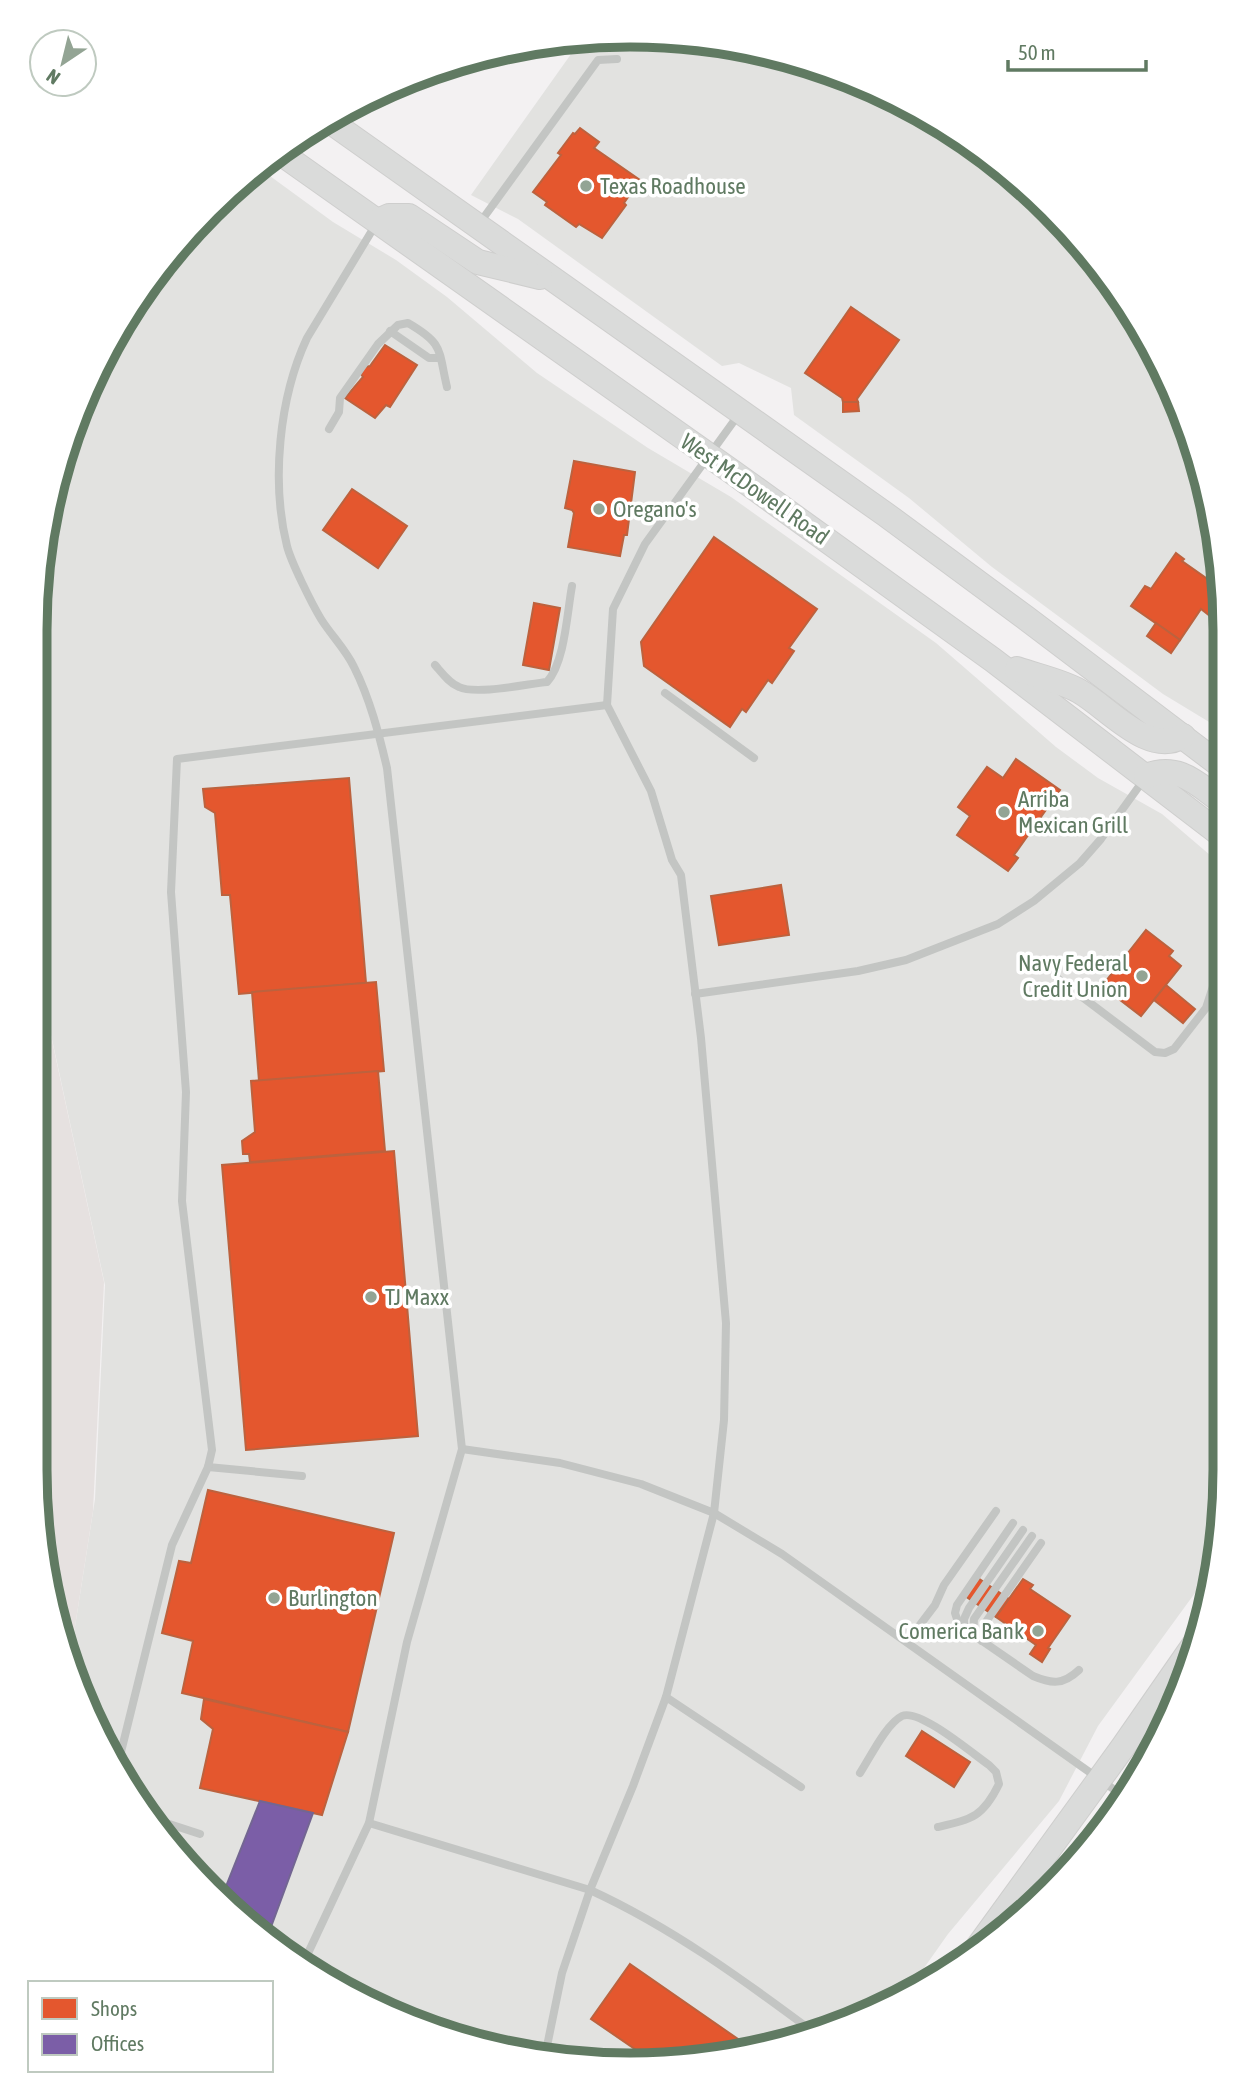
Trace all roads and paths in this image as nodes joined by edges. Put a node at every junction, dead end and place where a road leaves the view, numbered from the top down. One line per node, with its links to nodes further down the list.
1 (617, 59): 5 (lane)
2 (337, 126): 5 (main road)
3 (288, 158): 4 (main road, West McDowell Road)
4 (378, 221): 6 (main road); 12 (main road, West McDowell Road); 18 (lane)
5 (477, 226): 6 (main road)
6 (555, 280): 10 (main road)
7 (390, 331): 8 (lane); 8 (lane); 11 (lane)
8 (440, 358): 9 (lane)
9 (447, 387)
10 (741, 412): 12 (lane); 19 (main road)
11 (328, 429)
12 (708, 456): 14 (main road, West McDowell Road); 17 (lane)
13 (572, 586): 15 (lane)
14 (993, 660): 19 (main road); 22 (main road, West McDowell Road)
15 (435, 665)
16 (664, 693): 20 (lane)
17 (607, 705): 18 (lane); 27 (lane)
18 (379, 732): 28 (lane); 29 (lane)
19 (1183, 736): 21 (main road)
20 (754, 758)
21 (1213, 759)
22 (1146, 776): 23 (main road); 24 (main road, West McDowell Road); 27 (lane)
23 (1213, 796)
24 (1213, 828)
25 (1057, 978): 26 (lane)
26 (1213, 986)
27 (695, 994): 32 (lane)
28 (462, 1449): 32 (lane); 50 (lane)
29 (208, 1467): 30 (lane); 44 (lane)
30 (302, 1476)
31 (996, 1511): 40 (lane)
32 (713, 1513): 40 (lane); 43 (lane)
33 (1013, 1523): 37 (lane)
34 (1023, 1530): 37 (lane)
35 (1032, 1536): 38 (lane)
36 (1041, 1543): 39 (lane)
37 (964, 1629): 38 (lane)
38 (973, 1635): 39 (lane)
39 (982, 1641): 42 (lane)
40 (907, 1642): 46 (lane)
41 (1178, 1667): 46 (main road)
42 (1079, 1670)
43 (666, 1697): 47 (lane); 53 (lane)
44 (121, 1753)
45 (860, 1773): 51 (lane)
46 (1099, 1779): 48 (lane); 54 (main road)
47 (801, 1787)
48 (1117, 1791)
49 (167, 1823): 52 (lane)
50 (369, 1823): 53 (lane); 55 (lane)
51 (938, 1827)
52 (200, 1834)
53 (590, 1890): 56 (lane); 57 (lane)
54 (994, 1924)
55 (307, 1956)
56 (804, 2026)
57 (547, 2047)

